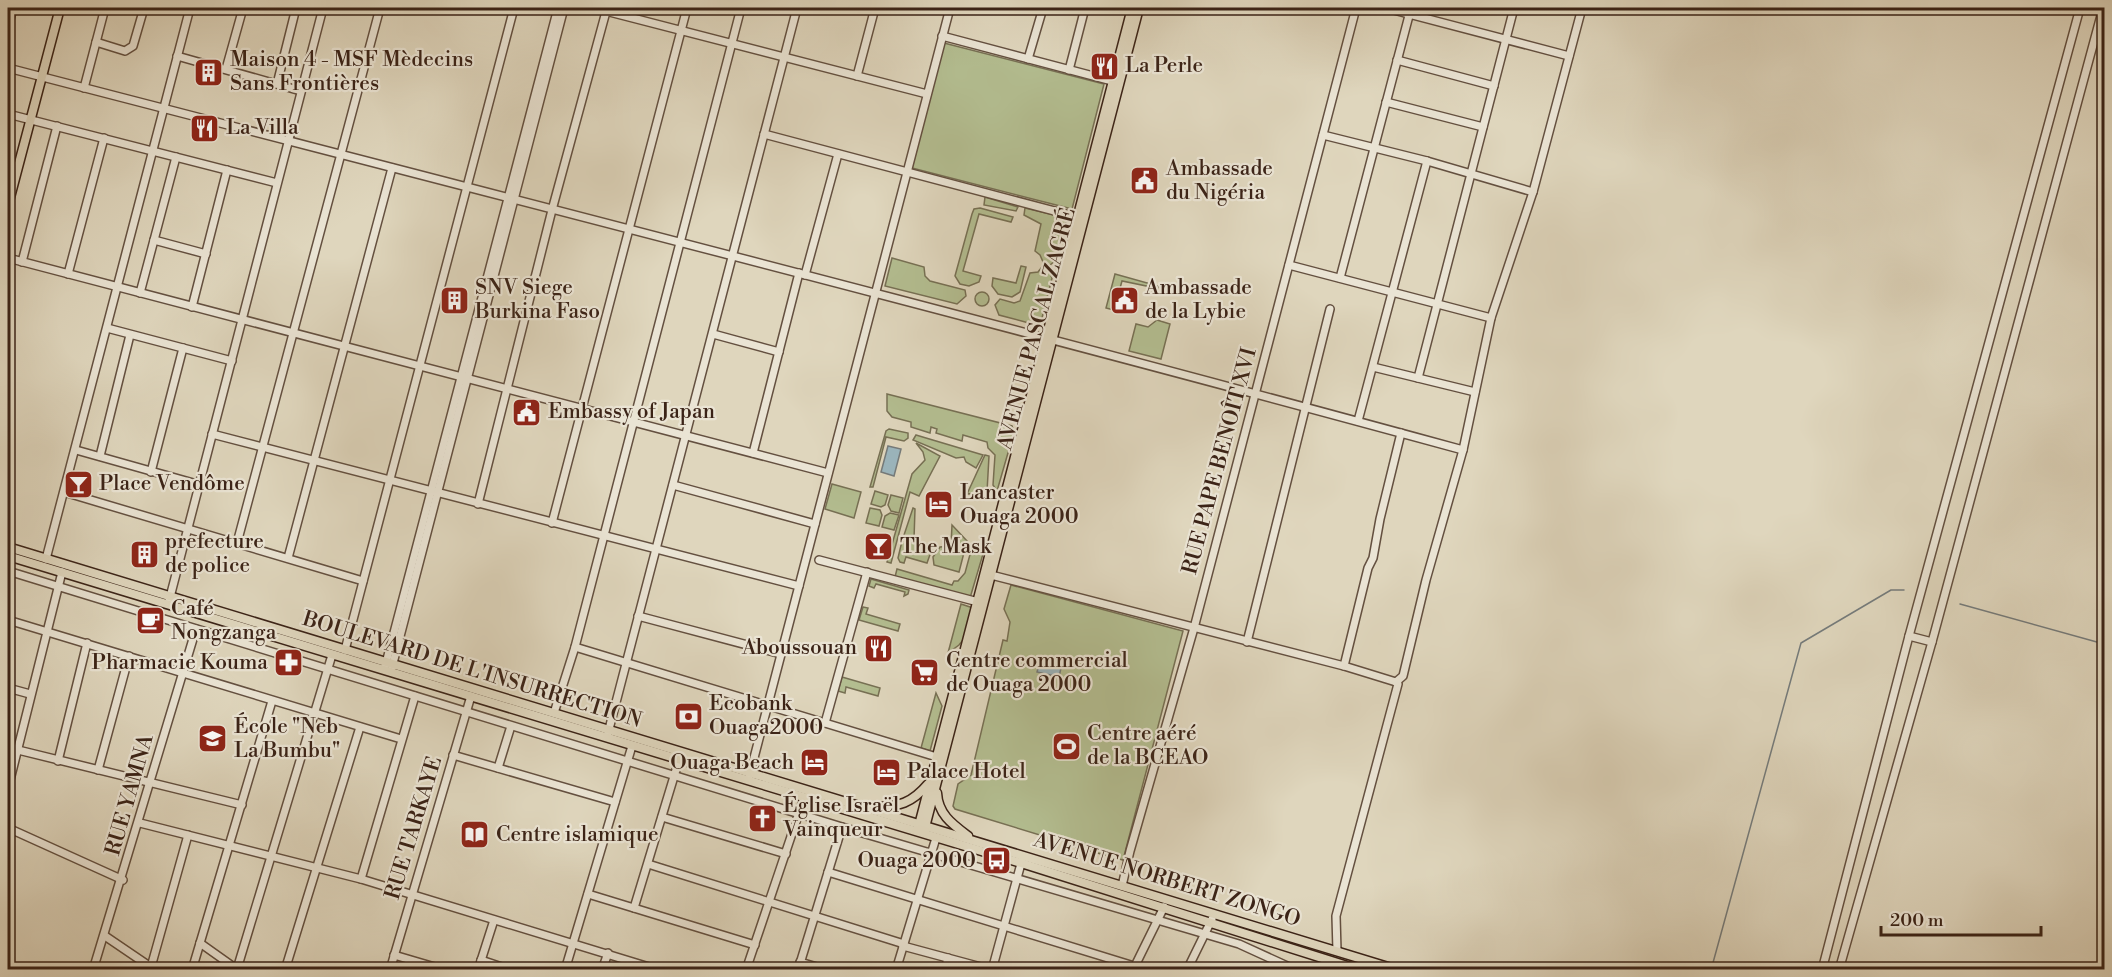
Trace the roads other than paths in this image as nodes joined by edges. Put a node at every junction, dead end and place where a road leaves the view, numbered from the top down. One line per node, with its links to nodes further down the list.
1 (13, 8): 31 (street)
2 (60, 8): 45 (main road)
3 (105, 8): 35 (street)
4 (144, 8): 35 (street)
5 (190, 8): 37 (street)
6 (243, 8): 43 (street)
7 (296, 8): 48 (street)
8 (323, 8): 51 (street)
9 (380, 8): 66 (street)
10 (514, 8): 74 (street)
11 (558, 8): 76 (street)
12 (564, 8): 76 (street)
13 (594, 8): 29 (street)
14 (687, 8): 32 (street)
15 (741, 8): 36 (street)
16 (797, 8): 39 (street)
17 (875, 8): 46 (street)
18 (950, 8): 33 (street)
19 (1043, 8): 40 (street)
20 (1085, 8): 44 (street)
21 (1132, 8): 47 (main road, AVENUE PASCAL ZAGRÉ)
22 (1139, 8): 47 (main road, AVENUE PASCAL ZAGRÉ)
23 (1356, 8): 60 (street, RUE PAPE BENOÎT XVI)
24 (1386, 8): 30 (street)
25 (1514, 8): 34 (street)
26 (1582, 8): 38 (street)
27 (2080, 8): 162 (street)
28 (2103, 8): 164 (street)
29 (606, 9): 32 (street); 78 (street)
30 (1410, 10): 34 (street); 41 (street)
31 (8, 23)
32 (681, 30): 36 (street); 80 (street)
33 (942, 36): 40 (street); 52 (street)
34 (1506, 38): 38 (street); 49 (street)
35 (96, 42): 50 (street)
36 (732, 44): 39 (street); 82 (street)
37 (177, 56): 43 (street); 54 (street)
38 (1569, 56): 75 (street)
39 (784, 57): 46 (street); 59 (street)
40 (1028, 59): 44 (street)
41 (1397, 60): 49 (street); 53 (street)
42 (8, 68): 45 (street)
43 (226, 69): 48 (street)
44 (1070, 70): 47 (street)
45 (41, 76): 50 (street); 56 (main road)
46 (857, 76): 52 (street)
47 (1116, 82): 79 (main road, AVENUE PASCAL ZAGRÉ)
48 (277, 84): 51 (street)
49 (1494, 86): 58 (street)
50 (84, 88): 54 (street)
51 (301, 91): 62 (street)
52 (927, 94): 71 (street)
53 (1386, 102): 58 (street); 63 (street)
54 (164, 108): 62 (street); 64 (street)
55 (8, 114): 56 (street)
56 (30, 120): 57 (street); 77 (main road)
57 (57, 126): 61 (street); 86 (street)
58 (1483, 127): 72 (street)
59 (764, 134): 65 (street); 84 (street)
60 (1323, 135): 63 (street); 87 (street, RUE PAPE BENOÎT XVI)
61 (104, 138): 64 (street); 88 (street)
62 (288, 141): 66 (street); 73 (street)
63 (1374, 147): 68 (street); 90 (street)
64 (151, 150): 67 (street); 91 (street)
65 (838, 154): 71 (street); 89 (street)
66 (341, 155): 69 (street); 101 (street)
67 (176, 157): 70 (street); 81 (street)
68 (1427, 161): 72 (street); 93 (street)
69 (392, 168): 74 (street); 105 (street)
70 (227, 170): 73 (street); 83 (street)
71 (907, 172): 79 (street); 92 (street)
72 (1471, 174): 75 (street); 95 (street)
73 (277, 183): 99 (street)
74 (467, 188): 76 (street); 109 (street)
75 (1533, 192): 98 (street)
76 (510, 198): 78 (street); 111 (street)
77 (8, 205)
78 (552, 210): 80 (street); 113 (street)
79 (1081, 218): 104 (main road, AVENUE PASCAL ZAGRÉ)
80 (627, 229): 82 (street); 117 (street)
81 (154, 240): 83 (street); 94 (street)
82 (678, 243): 84 (street); 118 (street)
83 (206, 254): 96 (street)
84 (732, 257): 89 (street); 102 (street)
85 (8, 258): 86 (street)
86 (22, 262): 88 (street)
87 (1289, 265): 90 (street); 115 (street, RUE PAPE BENOÎT XVI)
88 (68, 274): 91 (street)
89 (802, 274): 92 (street); 107 (street)
90 (1340, 278): 93 (street)
91 (116, 287): 94 (street); 100 (street)
92 (875, 292): 104 (street); 130 (street)
93 (1392, 292): 95 (street); 110 (street)
94 (140, 293): 96 (street)
95 (1437, 304): 98 (street); 112 (street)
96 (192, 307): 99 (street)
97 (1330, 309): 116 (street)
98 (1491, 318): 114 (street)
99 (243, 319): 101 (street); 108 (street)
100 (107, 328): 103 (street); 124 (street)
101 (294, 333): 105 (street); 123 (street)
102 (713, 334): 107 (street); 122 (street)
103 (130, 335): 106 (street); 127 (street)
104 (1048, 341): 115 (street); 151 (main road, AVENUE PASCAL ZAGRÉ); 156 (main road, AVENUE PASCAL ZAGRÉ)
105 (346, 347): 109 (street); 128 (street)
106 (183, 348): 108 (street); 129 (street)
107 (779, 352): 126 (street)
108 (232, 361): 120 (street)
109 (420, 365): 111 (street); 131 (street)
110 (1373, 367): 112 (street); 119 (street)
111 (464, 376): 113 (street); 135 (street)
112 (1418, 378): 114 (street)
113 (507, 388): 117 (street); 136 (street)
114 (1475, 392): 125 (street)
115 (1254, 393): 116 (street); 159 (street, RUE PAPE BENOÎT XVI)
116 (1305, 407): 119 (street); 163 (street)
117 (581, 408): 118 (street); 137 (street)
118 (634, 421): 122 (street); 140 (street)
119 (1358, 422): 121 (street)
120 (212, 434): 123 (street); 132 (street)
121 (1401, 434): 125 (street); 172 (street)
122 (686, 436): 126 (street); 133 (street)
123 (264, 448): 128 (street); 141 (street)
124 (76, 450): 127 (street); 134 (street)
125 (1463, 450): 176 (street)
126 (753, 453): 130 (street)
127 (100, 456): 129 (street)
128 (315, 460): 131 (street); 145 (street)
129 (151, 472): 132 (street)
130 (828, 473): 138 (street)
131 (390, 480): 135 (street); 152 (street)
132 (197, 484): 139 (street)
133 (673, 485): 138 (street); 143 (street)
134 (64, 492): 139 (street); 146 (street)
135 (434, 492): 136 (street); 173 (street)
136 (478, 504): 137 (street)
137 (552, 523): 140 (street)
138 (815, 524): 153 (street)
139 (187, 530): 141 (street); 155 (street)
140 (604, 536): 143 (street); 166 (street)
141 (237, 543): 145 (street)
142 (8, 547): 146 (main road, BOULEVARD DE L'INSURRECTION)
143 (656, 549): 153 (street); 157 (street)
144 (8, 556): 149 (main road, BOULEVARD DE L'INSURRECTION)
145 (288, 558): 152 (street)
146 (46, 559): 155 (main road, BOULEVARD DE L'INSURRECTION)
147 (819, 560): 150 (street)
148 (8, 571): 154 (street)
149 (62, 572): 154 (street); 155 (main road, BOULEVARD DE L'INSURRECTION)
150 (867, 572): 156 (street); 186 (street)
151 (991, 575): 156 (main road, AVENUE PASCAL ZAGRÉ); 159 (street)
152 (363, 581): 167 (street)
153 (798, 586): 168 (street)
154 (58, 587): 160 (street); 161 (street)
155 (169, 602): 167 (main road, BOULEVARD DE L'INSURRECTION); 169 (main road, BOULEVARD DE L'INSURRECTION)
156 (980, 602): 194 (main road, AVENUE PASCAL ZAGRÉ)
157 (638, 616): 168 (street); 171 (street)
158 (8, 620): 161 (street)
159 (1194, 628): 163 (street); 229 (street, RUE PAPE BENOÎT XVI)
160 (196, 629): 174 (street); 175 (street, RUE YAMNA)
161 (46, 632): 165 (street); 178 (street)
162 (1909, 636): 164 (street); 275 (street)
163 (1247, 642): 172 (street)
164 (1932, 642): 276 (street)
165 (87, 643): 170 (street); 197 (street)
166 (575, 647): 171 (street); 185 (street)
167 (345, 650): 173 (main road, BOULEVARD DE L'INSURRECTION)
168 (781, 654): 182 (street)
169 (332, 655): 173 (main road, BOULEVARD DE L'INSURRECTION); 174 (street)
170 (129, 656): 175 (street); 199 (street)
171 (625, 662): 182 (street); 189 (street)
172 (1344, 666): 176 (street)
173 (388, 667): 180 (main road, BOULEVARD DE L'INSURRECTION); 185 (main road, BOULEVARD DE L'INSURRECTION)
174 (328, 670): 179 (street); 184 (street)
175 (184, 672): 181 (street); 203 (street, RUE YAMNA)
176 (1396, 682): 247 (street)
177 (8, 688): 178 (street)
178 (30, 694): 192 (street)
179 (415, 696): 183 (street); 190 (street)
180 (471, 696): 183 (street, RUE TARKAYE); 189 (main road, BOULEVARD DE L'INSURRECTION)
181 (272, 700): 184 (street); 207 (street)
182 (767, 707): 186 (street); 201 (street)
183 (466, 712): 187 (street); 193 (street, RUE TARKAYE)
184 (315, 713): 188 (street); 221 (street)
185 (554, 713): 189 (main road, BOULEVARD DE L'INSURRECTION)
186 (825, 723): 194 (street)
187 (511, 726): 195 (street); 198 (street)
188 (360, 727): 190 (street); 224 (street)
189 (608, 734): 191 (main road, BOULEVARD DE L'INSURRECTION); 201 (main road, BOULEVARD DE L'INSURRECTION)
190 (401, 740): 226 (street)
191 (632, 746): 195 (street); 196 (main road, BOULEVARD DE L'INSURRECTION)
192 (18, 750): 197 (street); 204 (street)
193 (453, 755): 198 (street); 230 (street, RUE TARKAYE)
194 (940, 758): 202 (main road, AVENUE PASCAL ZAGRÉ)
195 (628, 760): 200 (street); 206 (street)
196 (679, 760): 200 (street); 201 (main road, BOULEVARD DE L'INSURRECTION)
197 (58, 761): 199 (street)
198 (498, 768): 206 (street)
199 (98, 770): 203 (street)
200 (675, 775): 209 (street); 210 (street)
201 (749, 777): 205 (main road, BOULEVARD DE L'INSURRECTION); 208 (main road, BOULEVARD DE L'INSURRECTION)
202 (934, 780): 208 (main road); 214 (main road, AVENUE PASCAL ZAGRÉ); 217 (main road)
203 (151, 784): 207 (street); 211 (street, RUE YAMNA)
204 (8, 788)
205 (804, 798): 209 (street); 214 (main road, BOULEVARD DE L'INSURRECTION)
206 (615, 802): 231 (street)
207 (242, 805): 218 (street)
208 (866, 807): 214 (main road, BOULEVARD DE L'INSURRECTION)
209 (799, 814): 212 (street); 219 (street)
210 (662, 817): 219 (street); 223 (street)
211 (140, 823): 215 (street); 227 (street, RUE YAMNA)
212 (842, 827): 220 (street); 225 (street)
213 (8, 828): 227 (street)
214 (921, 829): 216 (main road, AVENUE NORBERT ZONGO); 217 (main road, AVENUE NORBERT ZONGO)
215 (188, 835): 218 (street); 253 (street)
216 (936, 838): 220 (street); 222 (main road, AVENUE NORBERT ZONGO)
217 (973, 840): 222 (main road, AVENUE NORBERT ZONGO)
218 (229, 846): 221 (street); 243 (street)
219 (786, 854): 233 (street)
220 (932, 854): 228 (street); 232 (street)
221 (271, 856): 224 (street); 257 (street)
222 (1022, 859): 228 (street); 229 (main road, AVENUE NORBERT ZONGO); 234 (main road, AVENUE NORBERT ZONGO)
223 (648, 864): 233 (street); 235 (street)
224 (316, 868): 226 (street); 258 (street)
225 (828, 872): 232 (street); 236 (street)
226 (361, 879): 230 (street)
227 (123, 880): 241 (street, RUE YAMNA)
228 (1016, 880): 239 (street); 240 (street)
229 (1122, 886): 237 (main road, AVENUE NORBERT ZONGO)
230 (412, 893): 238 (street); 249 (street, RUE TARKAYE)
231 (588, 894): 235 (street); 244 (street)
232 (917, 900): 240 (street); 246 (street)
233 (769, 902): 236 (street); 245 (street)
234 (1164, 907): 237 (main road, AVENUE NORBERT ZONGO); 239 (street)
235 (634, 908): 245 (street)
236 (815, 916): 246 (street); 252 (street)
237 (1213, 918): 242 (street); 247 (main road, AVENUE NORBERT ZONGO); 273 (main road, AVENUE NORBERT ZONGO)
238 (494, 920): 244 (street); 251 (street)
239 (1158, 921): 242 (street); 254 (street)
240 (1005, 926): 254 (street); 270 (street)
241 (105, 936): 253 (street); 255 (street, RUE YAMNA)
242 (1206, 936): 271 (street); 272 (street)
243 (200, 943): 256 (street); 257 (street)
244 (573, 943): 248 (street); 263 (street)
245 (755, 945): 266 (street)
246 (903, 945): 250 (street); 268 (street)
247 (1336, 951): 274 (main road, AVENUE NORBERT ZONGO)
248 (608, 953): 264 (street); 265 (street)
249 (394, 955): 259 (street, RUE TARKAYE); 260 (street)
250 (948, 958): 269 (street); 270 (street)
251 (481, 960): 261 (street); 262 (street)
252 (799, 966): 267 (street)
253 (153, 968)
254 (1133, 968)
255 (93, 969)
256 (192, 969)
257 (238, 969)
258 (285, 969)
259 (390, 969)
260 (441, 969)
261 (478, 969)
262 (511, 969)
263 (565, 969)
264 (602, 969)
265 (660, 969)
266 (746, 969)
267 (827, 969)
268 (896, 969)
269 (945, 969)
270 (992, 969)
271 (1187, 969)
272 (1296, 969)
273 (1360, 969)
274 (1398, 969)
275 (1822, 969)
276 (1839, 969)

